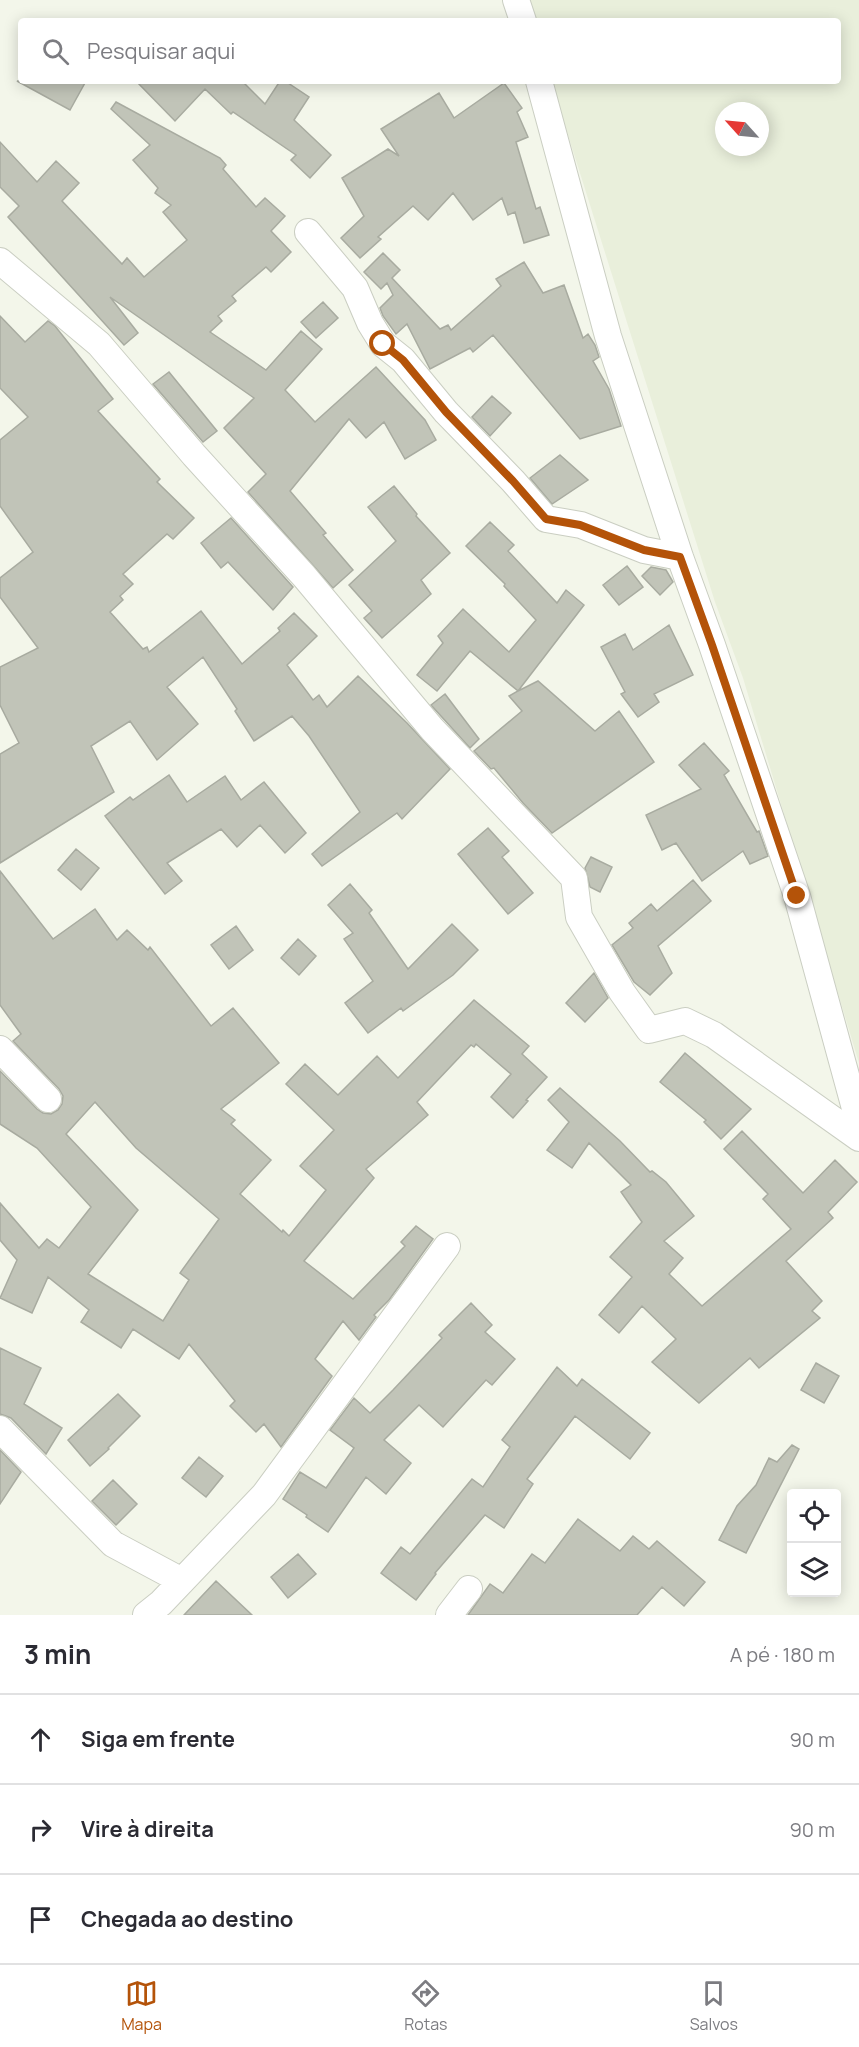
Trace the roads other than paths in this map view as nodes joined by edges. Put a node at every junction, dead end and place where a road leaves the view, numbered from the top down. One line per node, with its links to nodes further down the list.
1 (516, 0): 2 (street)
2 (522, 18)
3 (540, 84): 6 (street)
4 (308, 232): 6 (street)
5 (0, 261): 10 (street)
6 (680, 557): 9 (street)
7 (0, 1049): 8 (street)
8 (48, 1099)
9 (859, 1123)
10 (859, 1138)
11 (447, 1246): 13 (street)
12 (0, 1429): 13 (street)
13 (182, 1581): 15 (street)
14 (469, 1589): 16 (street)
15 (146, 1615)
16 (448, 1615)

